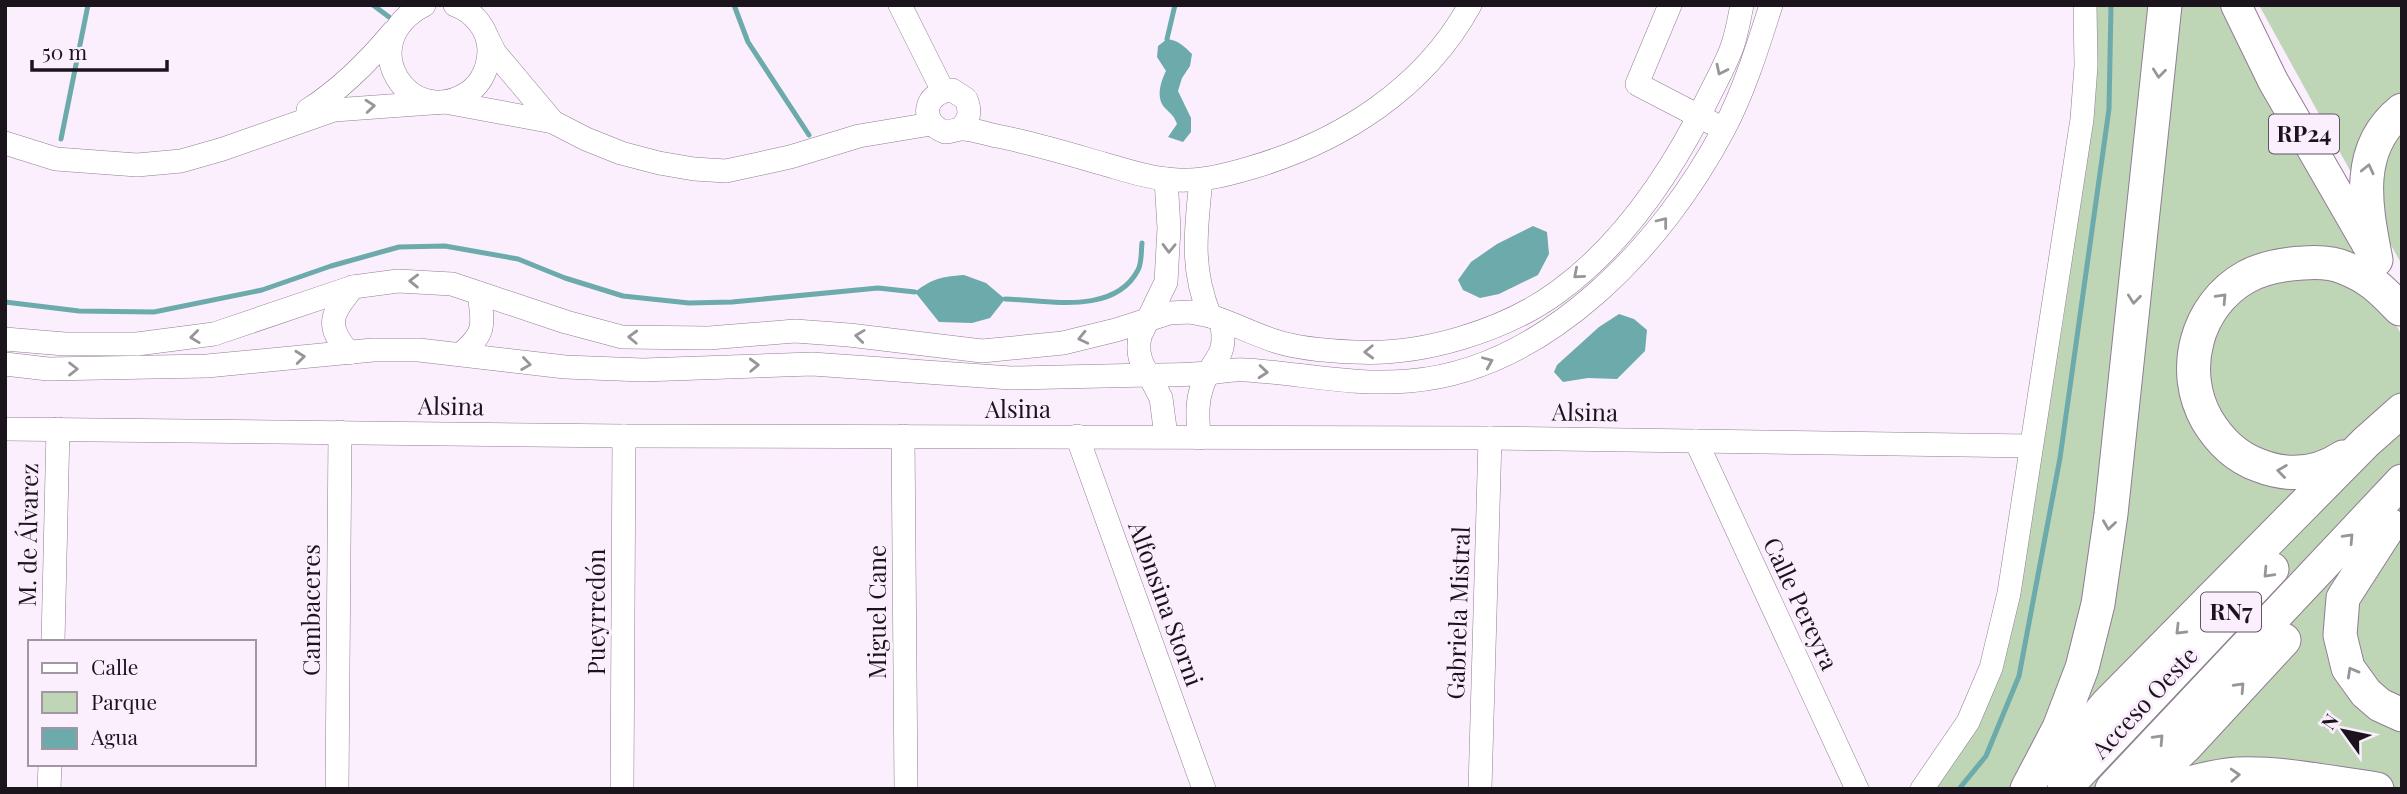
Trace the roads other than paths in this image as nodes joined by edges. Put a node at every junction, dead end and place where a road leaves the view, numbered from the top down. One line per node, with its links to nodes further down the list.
1 (424, 5): 12 (street)
2 (455, 5): 13 (street)
3 (472, 5): 13 (street)
4 (900, 5): 14 (street)
5 (1470, 5): 27 (street)
6 (1670, 5): 18 (street)
7 (1742, 5): 18 (street, one-way to 18)
8 (1771, 5): 23 (street)
9 (2085, 5): 53 (street)
10 (2165, 5): 67 (highway, one-way to 67)
11 (2236, 5): 28 (main road, RP24)
12 (404, 15): 15 (street); 21 (street)
13 (483, 28): 15 (street); 19 (street)
14 (943, 91): 16 (street); 20 (street)
15 (445, 102): 19 (street); 21 (street, one-way to 15)
16 (970, 107): 22 (street); 24 (street)
17 (2402, 110): 28 (highway, one-way to 17)
18 (1699, 117): 23 (street); 33 (street, one-way to 33)
19 (553, 122): 20 (street)
20 (932, 124): 22 (street)
21 (280, 127): 25 (street)
22 (960, 129): 24 (street)
23 (1724, 129): 38 (street, one-way to 23)
24 (1028, 142): 26 (street)
25 (5, 144)
26 (1166, 180): 27 (street); 32 (street, one-way to 32)
27 (1201, 180): 33 (street)
28 (2376, 260): 31 (main road, RP24)
29 (354, 287): 30 (street, one-way to 29); 34 (street, one-way to 34); 35 (street)
30 (479, 293): 32 (street, one-way to 30); 36 (street)
31 (2401, 311): 52 (highway, one-way to 31)
32 (1148, 318): 33 (street); 39 (street)
33 (1216, 318): 38 (street)
34 (5, 339)
35 (349, 352): 36 (street); 37 (street, one-way to 35)
36 (461, 354): 39 (street, one-way to 39)
37 (5, 364)
38 (1208, 373): 39 (street); 49 (street)
39 (1149, 375): 47 (street)
40 (2402, 411): 52 (highway)
41 (5, 429): 42 (street, Alsina)
42 (58, 429): 43 (street, Alsina); 56 (street, M. de Álvarez)
43 (340, 432): 44 (street, Alsina); 60 (street, Cambaceres)
44 (624, 436): 45 (street, Alsina); 61 (street, Pueyrredón)
45 (903, 436): 46 (street, Alsina); 62 (street, Miguel Cane)
46 (1077, 436): 47 (street, Alsina); 63 (street, Alfonsina Storni)
47 (1166, 436): 49 (street, Alsina)
48 (2402, 437): 69 (highway, Acceso Oeste / RN7, one-way to 69)
49 (1199, 438): 50 (street, Alsina)
50 (1490, 438): 51 (street, Alsina); 64 (street, Gabriela Mistral)
51 (1696, 441): 53 (street, Alsina); 65 (street, Calle Pereyra)
52 (2366, 442): 68 (highway, one-way to 68)
53 (2030, 446): 66 (street)
54 (2402, 481): 70 (highway, Acceso Oeste / RN7, one-way to 54)
55 (2396, 519): 57 (highway, one-way to 55); 71 (highway, one-way to 55)
56 (53, 640)
57 (2402, 715)
58 (50, 766): 59 (street)
59 (49, 789)
60 (337, 789)
61 (622, 789)
62 (906, 789)
63 (1203, 789)
64 (1480, 789)
65 (1857, 789)
66 (1922, 789)
67 (2027, 789)
68 (2036, 789)
69 (2064, 789)
70 (2112, 789)
71 (2141, 789)
72 (2169, 789): 73 (highway, one-way to 73)
73 (2377, 789)

